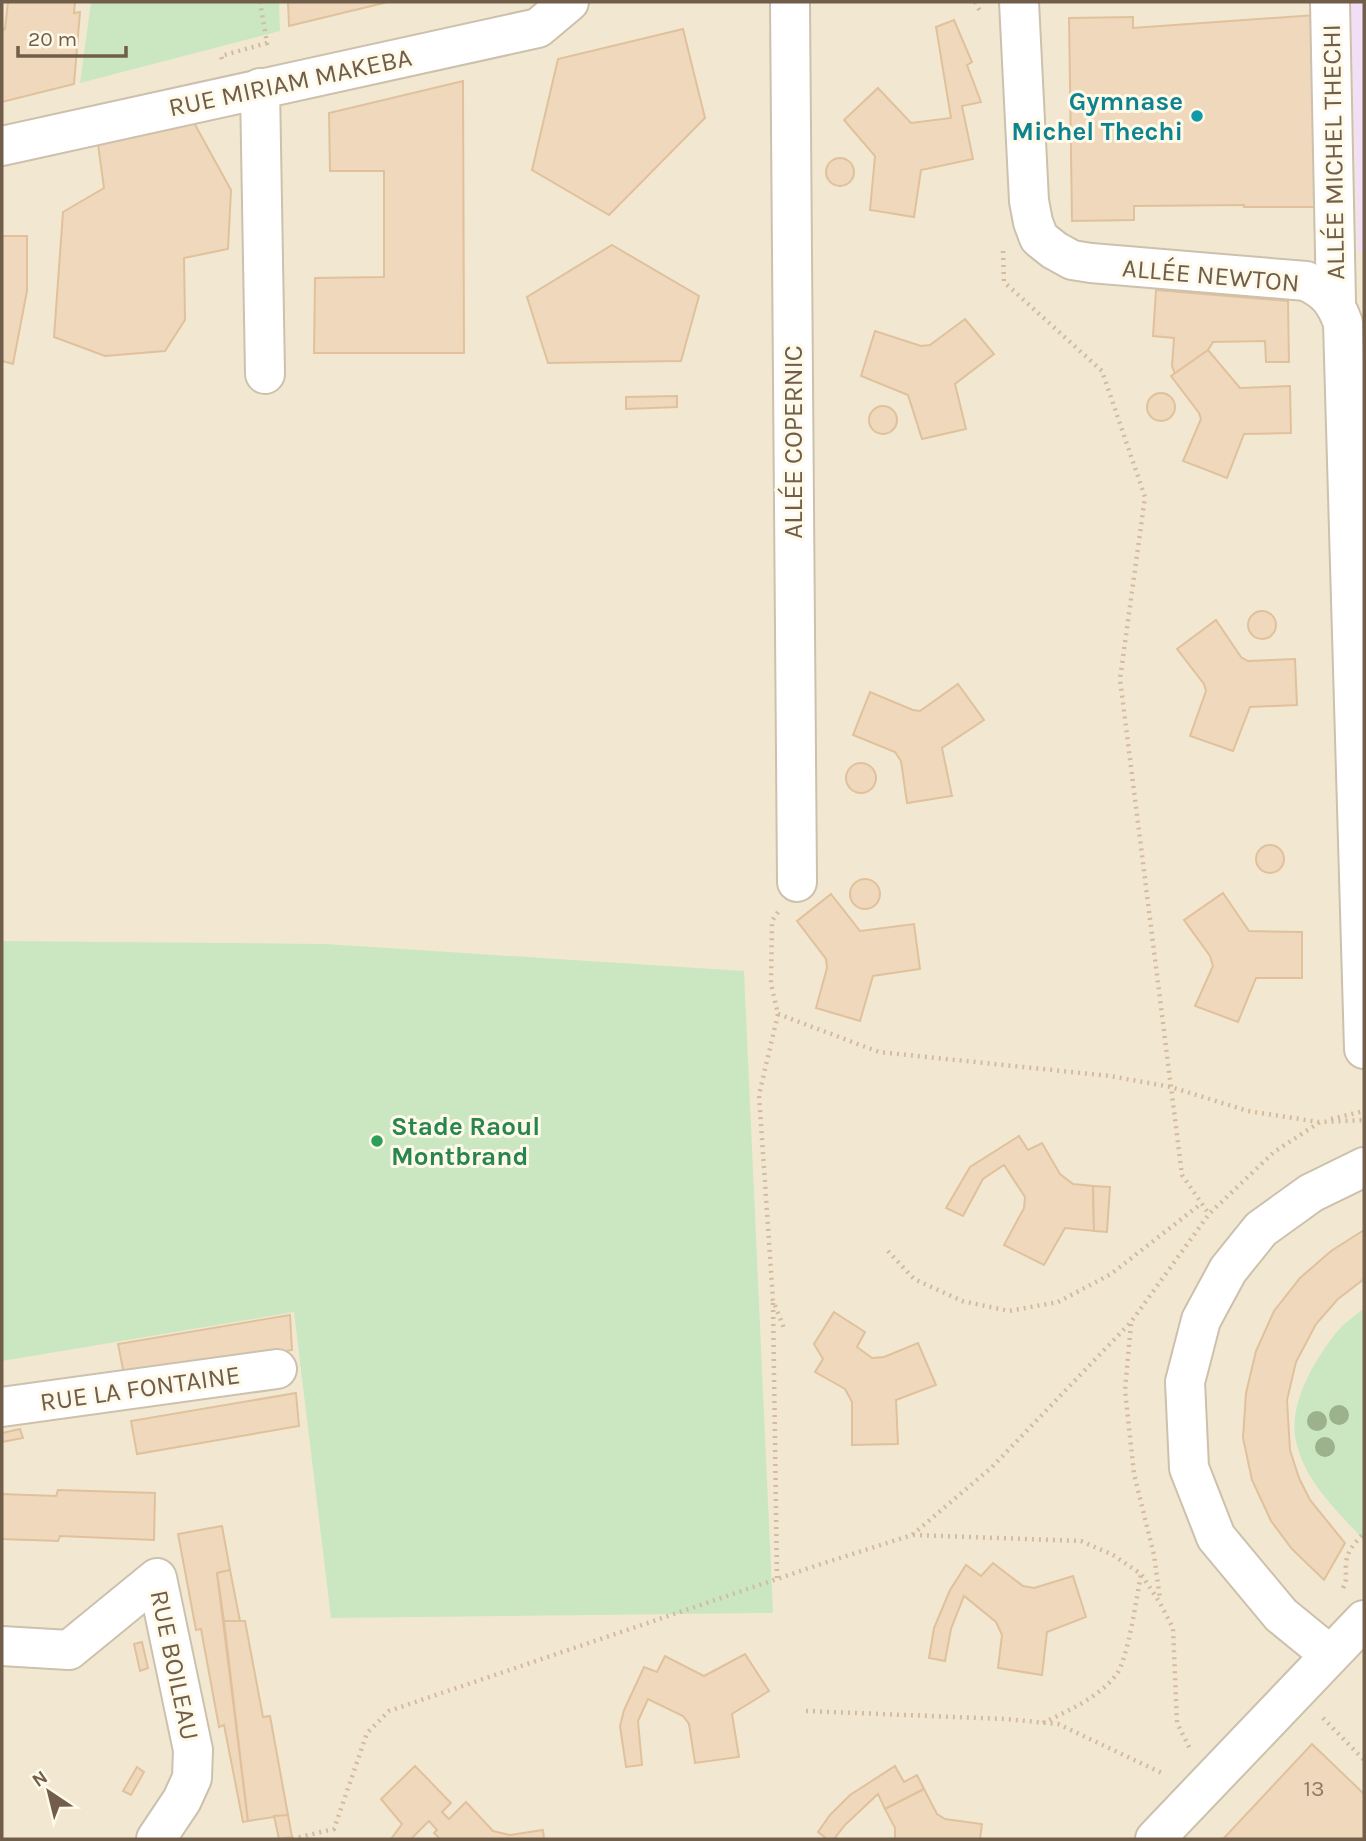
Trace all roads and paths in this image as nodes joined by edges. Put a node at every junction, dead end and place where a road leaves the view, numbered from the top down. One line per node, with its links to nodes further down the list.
1 (260, 2): 8 (path)
2 (569, 2): 8 (street, RUE MIRIAM MAKEBA)
3 (790, 2): 13 (street, ALLÉE COPERNIC)
4 (975, 2): 7 (path)
5 (1019, 2): 11 (street, ALLÉE NEWTON)
6 (1330, 2): 11 (street, ALLÉE MICHEL THECHI)
7 (981, 13)
8 (244, 91): 9 (street, RUE MIRIAM MAKEBA); 12 (street)
9 (2, 146)
10 (1002, 241): 16 (path)
11 (1336, 303): 15 (street, ALLÉE NEWTON)
12 (265, 374)
13 (797, 882): 14 (path)
14 (778, 1014): 16 (path); 24 (path)
15 (1364, 1049)
16 (1171, 1087): 19 (path); 21 (path)
17 (1364, 1111): 19 (path)
18 (1364, 1121): 19 (path)
19 (1320, 1122): 22 (path)
20 (1364, 1167): 35 (street)
21 (1202, 1203): 22 (path); 23 (path)
22 (1209, 1214): 25 (path)
23 (888, 1251)
24 (773, 1300): 26 (path); 31 (path)
25 (1131, 1322): 29 (path); 32 (path)
26 (785, 1331)
27 (277, 1369): 28 (street, RUE LA FONTAINE)
28 (2, 1407)
29 (912, 1535): 30 (path); 31 (path)
30 (1141, 1573): 32 (path); 38 (path)
31 (777, 1579): 42 (path)
32 (1160, 1603): 40 (path)
33 (1364, 1620): 35 (street)
34 (2, 1646): 41 (street, RUE BOILEAU)
35 (1330, 1655): 40 (street)
36 (806, 1711): 38 (path)
37 (1322, 1717): 39 (path)
38 (1042, 1723): 40 (path)
39 (1364, 1760)
40 (1185, 1802): 43 (street)
41 (156, 1839)
42 (292, 1839)
43 (1154, 1839)

